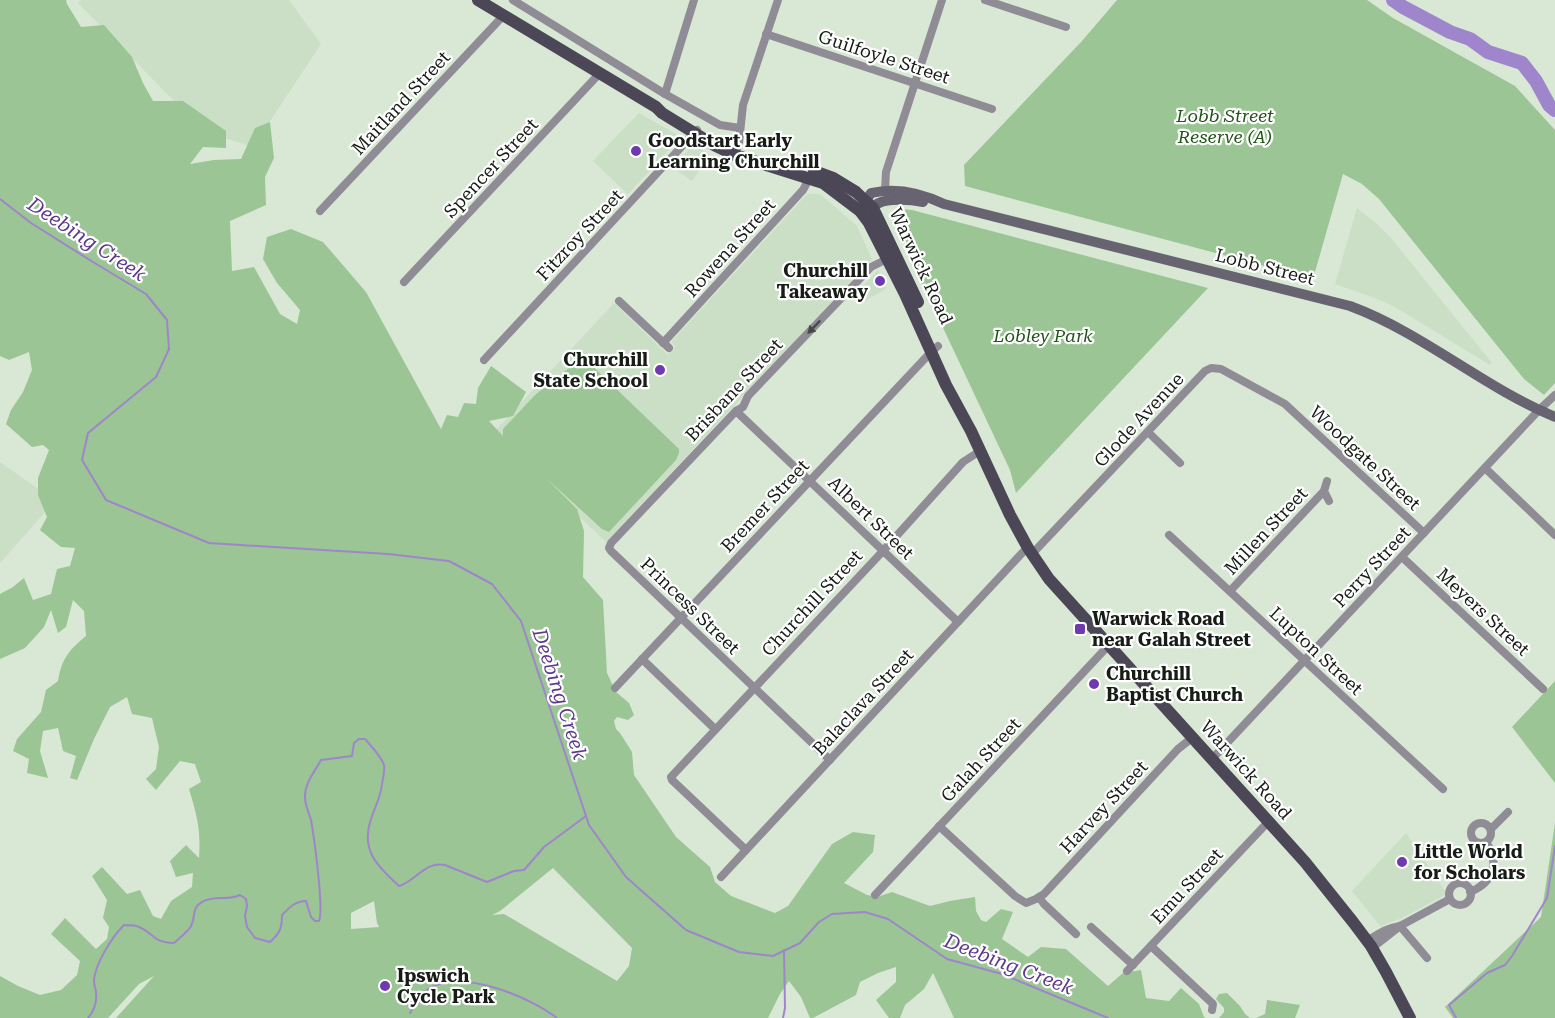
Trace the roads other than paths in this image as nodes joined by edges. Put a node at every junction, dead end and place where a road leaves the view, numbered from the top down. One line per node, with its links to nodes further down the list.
1 (478, 0): 7 (main road, Warwick Road)
2 (513, 0): 12 (street)
3 (694, 0): 12 (street)
4 (778, 0): 9 (street)
5 (942, 0): 11 (street)
6 (985, 0): 8 (street)
7 (503, 15): 10 (main road, Warwick Road); 21 (street, Maitland Street)
8 (1066, 27)
9 (766, 34): 11 (street, Guilfoyle Street); 14 (street)
10 (599, 74): 15 (main road, Warwick Road); 23 (street, Spencer Street)
11 (915, 84): 13 (street, Guilfoyle Street); 18 (street)
12 (665, 94): 14 (street)
13 (992, 109)
14 (740, 128): 16 (street)
15 (696, 131): 16 (main road, Warwick Road); 26 (street, Fitzroy Street)
16 (736, 152): 17 (main road, Warwick Road)
17 (811, 174): 20 (main road, Warwick Road); 24 (street, Rowena Street)
18 (885, 190): 19 (main road, Lobb Street); 20 (main road)
19 (944, 204): 20 (main road, Lobb Street); 29 (main road, Lobb Street)
20 (866, 206): 22 (main road, Warwick Road); 25 (main road, Warwick Road)
21 (320, 211)
22 (887, 259): 25 (main road, Warwick Road); 30 (street, Brisbane Street, one-way to 30)
23 (404, 282)
24 (619, 301)
25 (935, 348): 33 (main road, Warwick Road); 36 (street, Bremer Street)
26 (484, 360)
27 (1555, 395): 29 (street, Perry Street)
28 (1285, 404): 32 (street, Glode Avenue); 40 (street, Woodgate Street)
29 (1539, 410): 31 (main road, Lobb Street); 35 (street, Perry Street)
30 (736, 411): 36 (street, Albert Street); 43 (street, Brisbane Street)
31 (1555, 417)
32 (1148, 432): 34 (street); 45 (street, Glode Avenue)
33 (980, 451): 44 (street, Churchill Street); 45 (main road, Warwick Road)
34 (1180, 463)
35 (1485, 468): 40 (street, Perry Street); 42 (street)
36 (810, 481): 44 (street, Albert Street); 48 (street, Bremer Street)
37 (1327, 481): 38 (street, Millen Street)
38 (1324, 491): 39 (street, Millen Street); 47 (street, Millen Street)
39 (1329, 501)
40 (1424, 533): 46 (street, Perry Street)
41 (1169, 535): 47 (street, Lupton Street)
42 (1555, 535)
43 (609, 548): 48 (street, Princess Street)
44 (883, 550): 49 (street, Albert Street); 53 (street, Churchill Street)
45 (1030, 551): 49 (street, Balaclava Street); 50 (main road, Warwick Road)
46 (1402, 557): 52 (street, Perry Street); 55 (street, Meyers Street)
47 (1230, 591): 52 (street, Lupton Street)
48 (681, 618): 51 (street, Bremer Street); 53 (street, Princess Street)
49 (958, 622): 59 (street, Balaclava Street)
50 (1108, 646): 57 (main road, Warwick Road); 63 (street, Galah Street)
51 (642, 659): 54 (street, Bremer Street); 56 (street)
52 (1305, 661): 58 (street, Perry Street); 60 (street, Lupton Street)
53 (753, 687): 56 (street, Churchill Street); 59 (street, Princess Street)
54 (615, 688)
55 (1543, 689)
56 (715, 729): 66 (street, Churchill Street)
57 (1192, 738): 58 (main road, Warwick Road); 70 (street, Harvey Street)
58 (1212, 759): 62 (main road, Warwick Road)
59 (830, 760): 66 (street, Balaclava Street)
60 (1443, 789)
61 (1508, 812): 64 (street)
62 (1268, 822): 75 (main road, Warwick Road); 76 (street, Emu Street)
63 (939, 826): 69 (street, Galah Street); 70 (street)
64 (1491, 829): 65 (street); 65 (street)
65 (1486, 842): 68 (street)
66 (746, 850): 67 (street, Balaclava Street)
67 (721, 877)
68 (1470, 892): 71 (street); 71 (street)
69 (875, 895)
70 (1039, 897): 74 (street)
71 (1450, 899): 72 (street)
72 (1400, 926): 75 (street); 77 (street)
73 (1091, 927): 76 (street, Emu Street)
74 (1076, 934)
75 (1369, 945): 79 (main road, Warwick Road)
76 (1151, 946): 78 (street)
77 (1426, 958)
78 (1212, 1010)
79 (1410, 1018)

